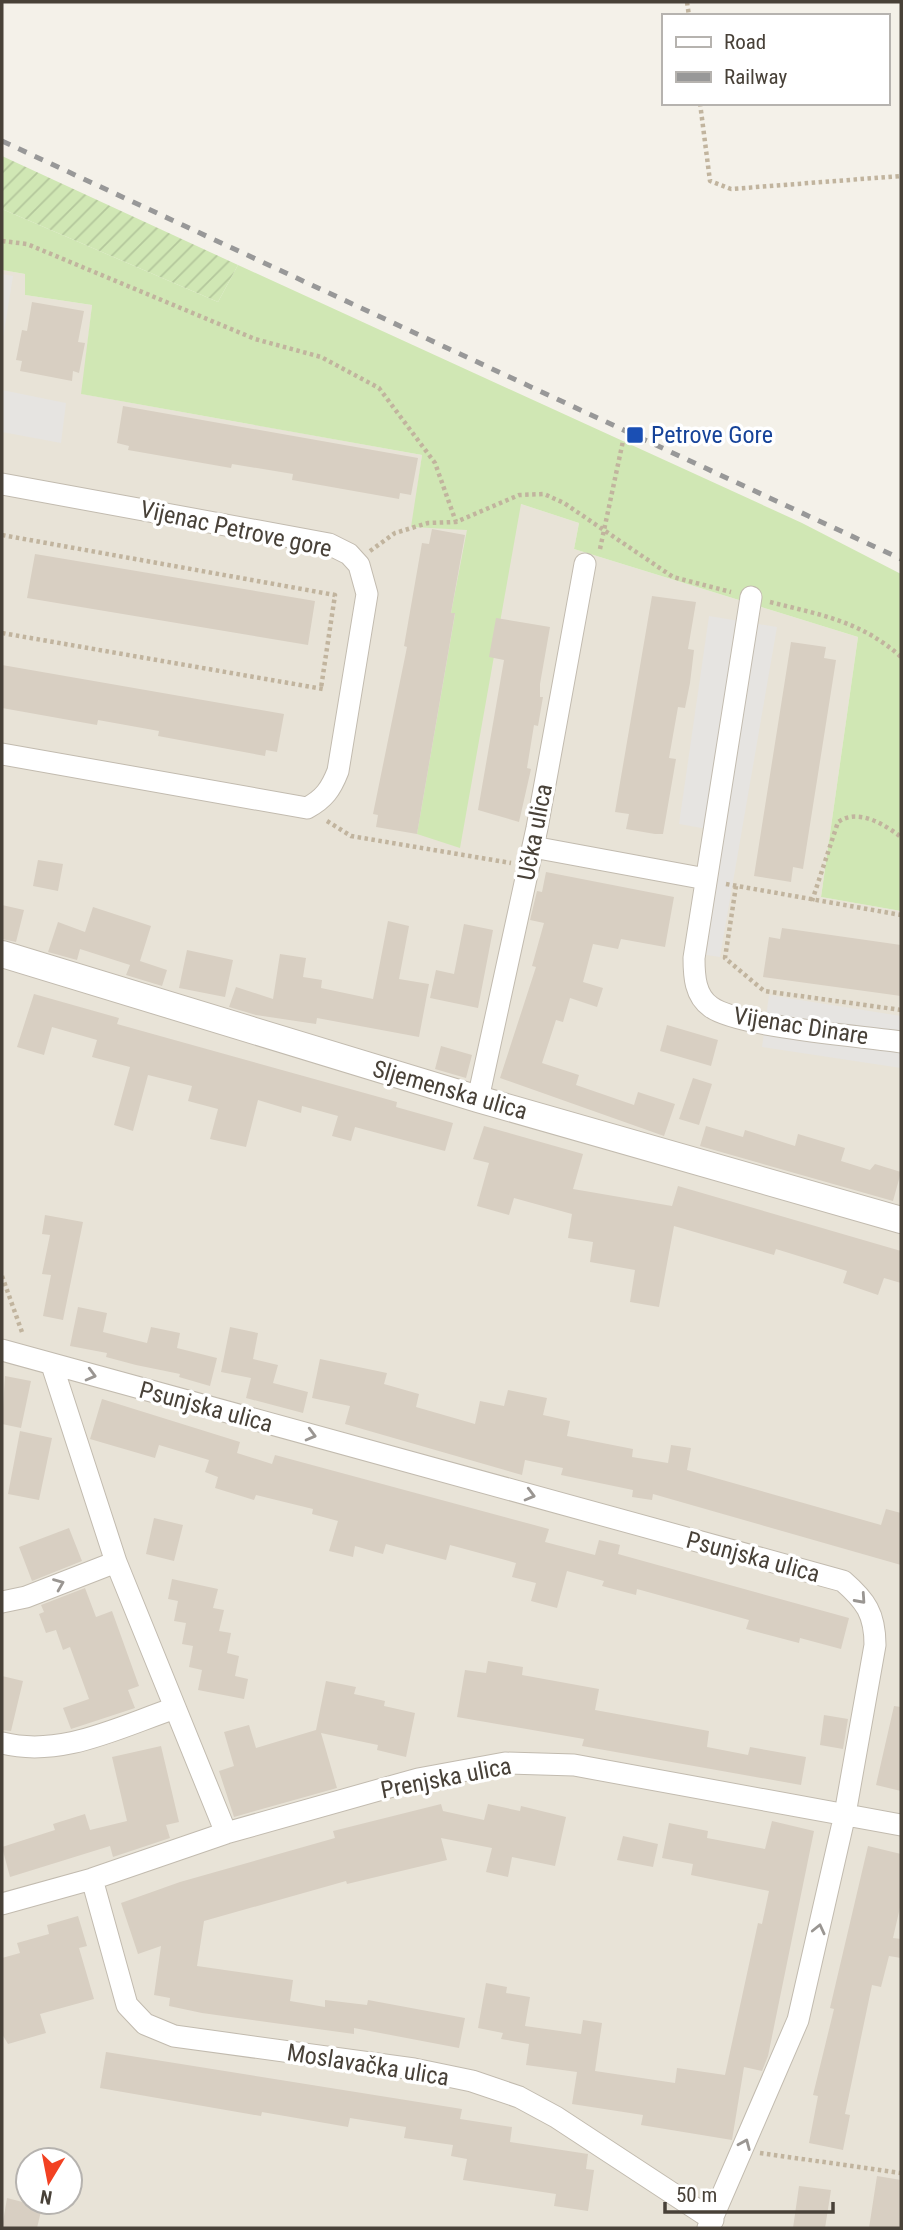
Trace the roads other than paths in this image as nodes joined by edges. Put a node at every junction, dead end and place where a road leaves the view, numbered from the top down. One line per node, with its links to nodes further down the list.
1 (2, 484): 4 (street, Vijenac Petrove gore)
2 (585, 564): 5 (street, Učka ulica)
3 (751, 597): 6 (street, Vijenac Dinare)
4 (2, 754)
5 (531, 857): 6 (street); 9 (street, Učka ulica)
6 (706, 879): 8 (street, Vijenac Dinare)
7 (2, 954): 9 (street, Sljemenska ulica)
8 (901, 1042)
9 (478, 1099): 10 (street, Sljemenska ulica)
10 (901, 1220)
11 (2, 1350): 12 (street, Psunjska ulica)
12 (42, 1362): 13 (street); 17 (street, Psunjska ulica, one-way to 17)
13 (116, 1562): 14 (street, one-way to 13); 15 (street)
14 (2, 1602)
15 (175, 1708): 16 (street); 19 (street)
16 (2, 1744)
17 (845, 1814): 18 (street, Prenjska ulica); 19 (street, Prenjska ulica); 22 (street, Psunjska ulica, one-way to 17)
18 (901, 1825)
19 (226, 1833): 20 (street, Prenjska ulica)
20 (92, 1879): 21 (street, Prenjska ulica); 22 (street, Moslavačka ulica)
21 (2, 1904)
22 (710, 2224)

